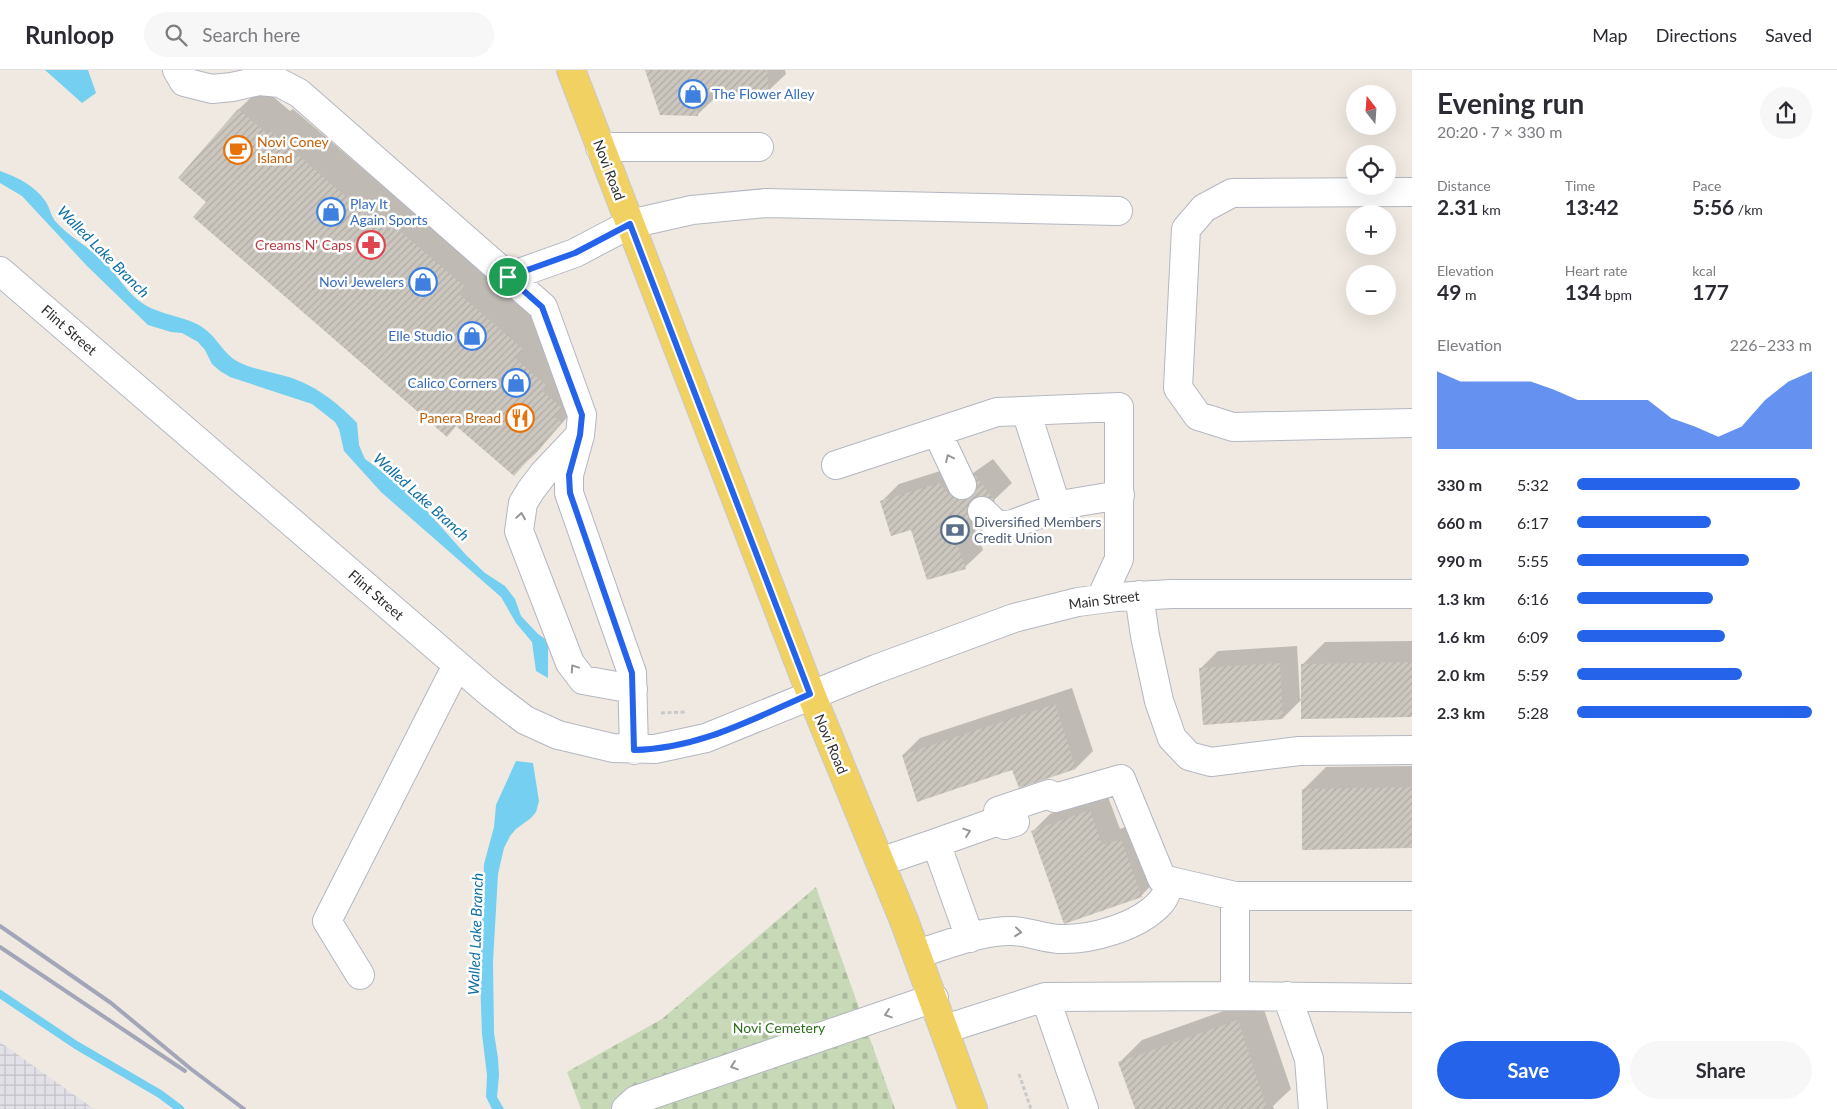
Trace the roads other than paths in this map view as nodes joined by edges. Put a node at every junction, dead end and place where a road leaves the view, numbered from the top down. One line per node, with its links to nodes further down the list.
1 (177, 70): 3 (street)
2 (571, 70): 4 (main road, Novi Road)
3 (258, 75): 10 (street)
4 (600, 147): 5 (street); 8 (main road, Novi Road)
5 (759, 147)
6 (1412, 192): 12 (street)
7 (1118, 211): 8 (street)
8 (630, 224): 10 (street); 24 (main road, Novi Road)
9 (0, 271): 23 (street, Flint Street)
10 (508, 277): 14 (street)
11 (1026, 411): 13 (street); 17 (street); 18 (street)
12 (1412, 423)
13 (937, 432): 15 (street); 16 (street, one-way to 13)
14 (580, 435): 25 (street); 25 (street, one-way to 14)
15 (836, 465)
16 (962, 485)
17 (1120, 495): 18 (street); 22 (street)
18 (1057, 508): 19 (street)
19 (982, 511)
20 (1412, 594): 21 (street, Main Street)
21 (1139, 595): 22 (street, Main Street); 27 (street)
22 (1101, 598): 24 (street, Main Street)
23 (457, 664): 26 (street, Flint Street); 35 (street)
24 (810, 694): 26 (street, Flint Street); 29 (main road, Novi Road)
25 (633, 700): 26 (street)
26 (634, 750)
27 (1412, 750)
28 (936, 843): 29 (street); 30 (street, one-way to 30); 33 (street)
29 (880, 862): 34 (main road, Novi Road)
30 (1171, 881): 31 (street); 33 (street, one-way to 30)
31 (1235, 896): 32 (street); 36 (street)
32 (1412, 896)
33 (970, 938): 34 (street)
34 (917, 954): 39 (main road, Novi Road)
35 (360, 975)
36 (1235, 996): 37 (street); 38 (street)
37 (1286, 996): 40 (street); 45 (street)
38 (1045, 997): 41 (street); 44 (street)
39 (934, 998): 41 (main road, Novi Road); 42 (street, one-way to 42)
40 (1412, 998)
41 (945, 1030): 43 (main road, Novi Road)
42 (626, 1109)
43 (973, 1109)
44 (1084, 1109)
45 (1313, 1109)

